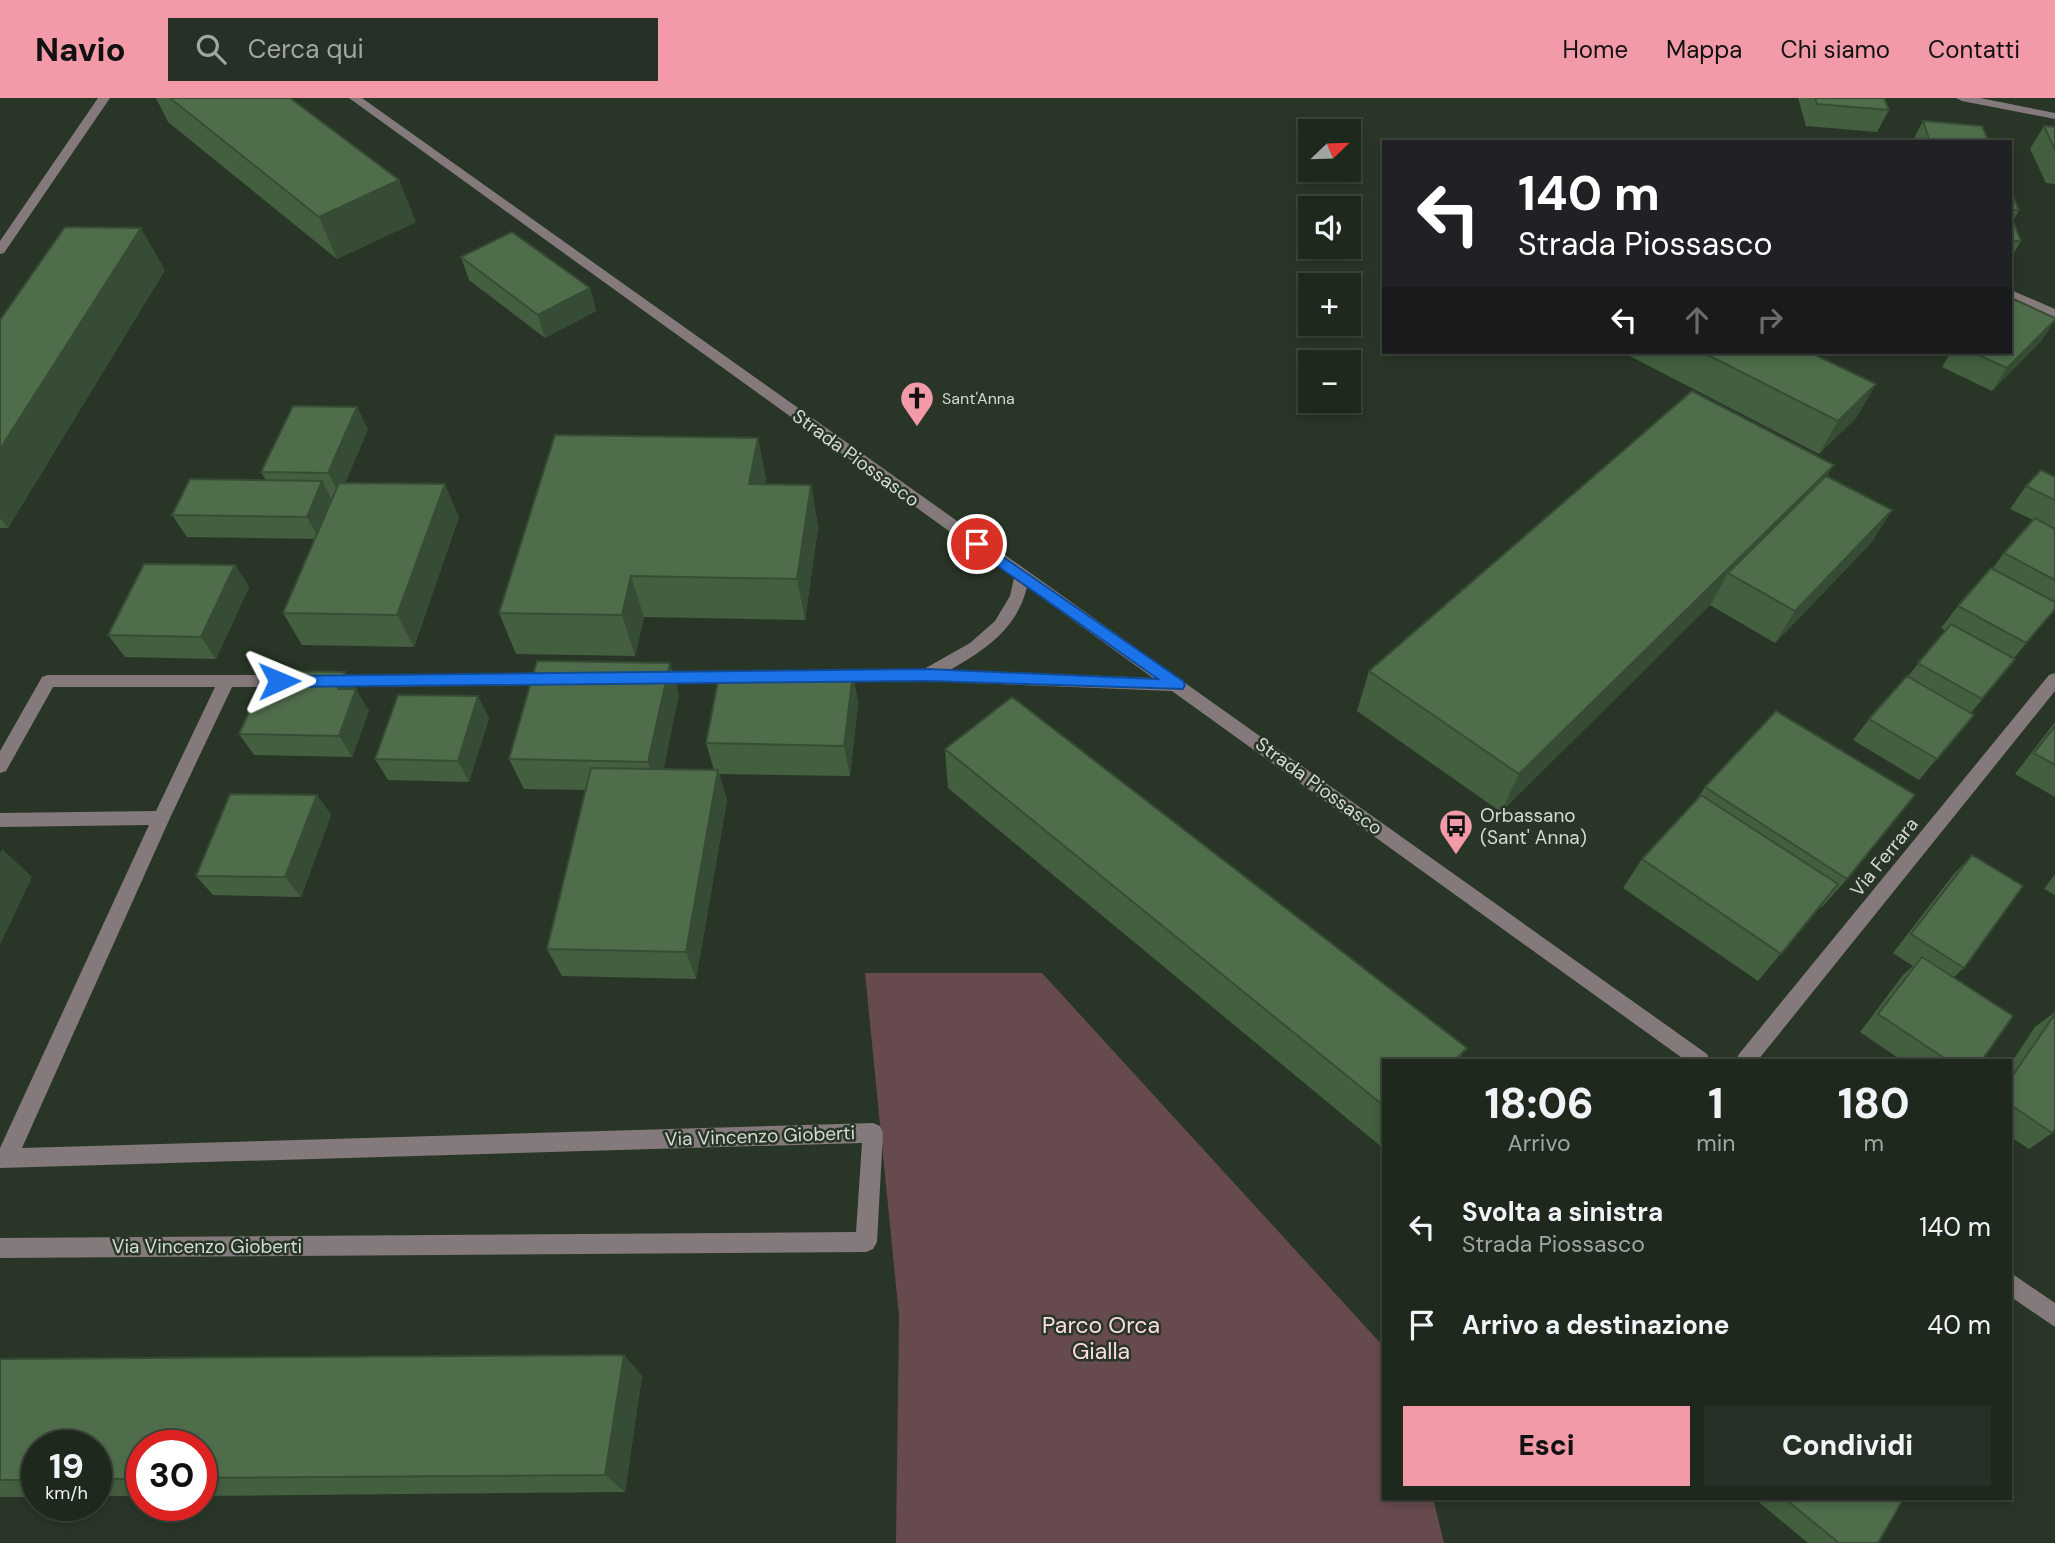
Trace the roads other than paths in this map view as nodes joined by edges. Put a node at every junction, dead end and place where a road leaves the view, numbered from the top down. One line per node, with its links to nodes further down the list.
1 (104, 98): 5 (street)
2 (355, 98): 8 (street, Strada Piossasco)
3 (1962, 98): 4 (street)
4 (2055, 116)
5 (0, 250)
6 (2012, 294): 7 (street)
7 (2055, 314)
8 (1022, 576): 9 (street); 16 (street, Strada Piossasco)
9 (927, 675): 10 (street); 16 (street)
10 (817, 676)
11 (762, 677): 13 (street)
12 (569, 678): 15 (street)
13 (638, 678)
14 (2055, 679): 21 (street, Via Ferrara)
15 (226, 682): 17 (street); 18 (street, Via Vincenzo Gioberti)
16 (1178, 685): 20 (street, Strada Piossasco)
17 (0, 766)
18 (161, 818): 19 (street); 22 (street, Via Vincenzo Gioberti)
19 (0, 820)
20 (1699, 1059)
21 (1747, 1059)
22 (4, 1158): 23 (street, Via Vincenzo Gioberti)
23 (0, 1248)
24 (2012, 1285): 25 (street)
25 (2055, 1315)

